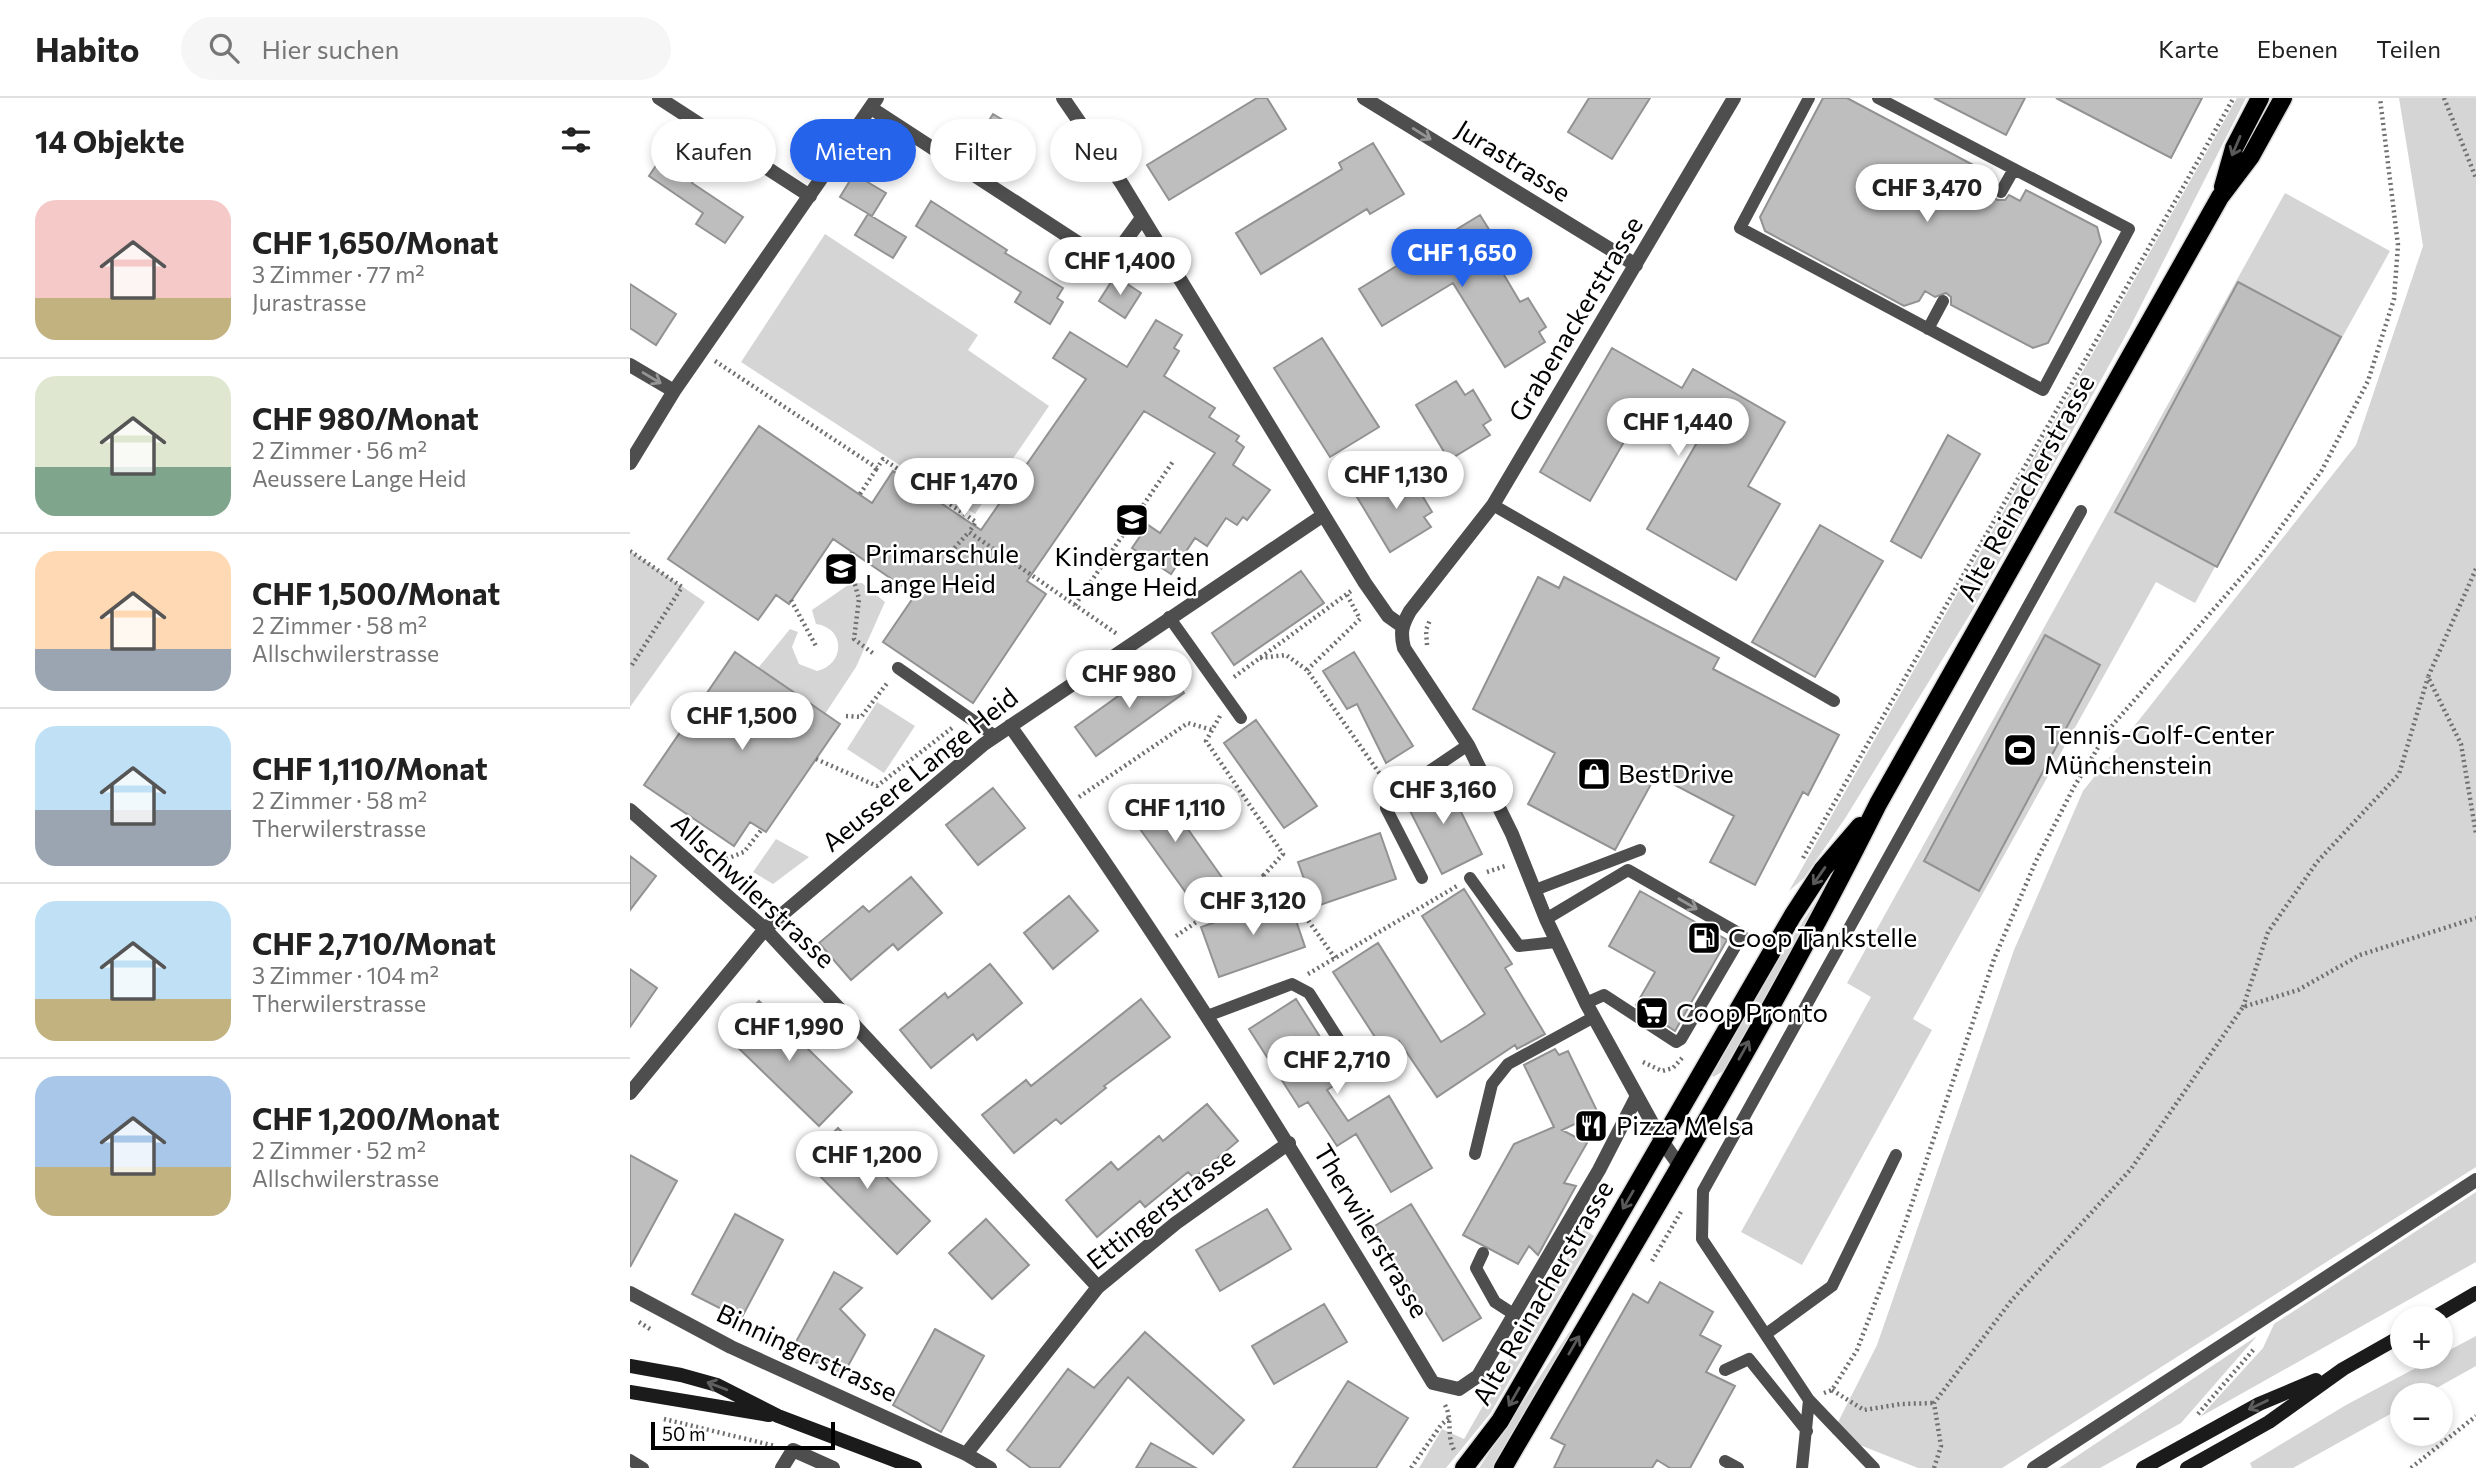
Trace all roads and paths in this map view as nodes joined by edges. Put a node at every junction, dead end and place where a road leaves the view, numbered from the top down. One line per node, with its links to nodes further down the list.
1 (659, 98): 15 (street)
2 (1063, 98): 17 (street)
3 (1364, 98): 18 (street, Jurastrasse, one-way to 18)
4 (1734, 98): 18 (street, Grabenackerstrasse)
5 (1809, 98): 20 (lane)
6 (1878, 98): 12 (lane)
7 (2260, 98): 16 (main road, Alte Reinacherstrasse, one-way to 16)
8 (2283, 98): 16 (main road, Alte Reinacherstrasse)
9 (2380, 98): 108 (path)
10 (2444, 98): 13 (path)
11 (874, 103): 15 (street); 17 (street)
12 (2014, 169): 14 (lane); 20 (lane)
13 (2476, 177)
14 (2001, 192)
15 (810, 196): 21 (street)
16 (2220, 197): 62 (main road, Alte Reinacherstrasse)
17 (1142, 218): 30 (street)
18 (1636, 265): 28 (street, Grabenackerstrasse)
19 (1943, 301): 20 (lane)
20 (1928, 329)
21 (702, 352): 23 (street); 26 (path)
22 (630, 365): 23 (street, one-way to 23)
23 (674, 391): 25 (street)
24 (1174, 460): 39 (path)
25 (630, 463)
26 (877, 468): 27 (path); 31 (path)
27 (860, 494)
28 (1493, 505): 41 (street, Grabenackerstrasse); 52 (lane)
29 (2081, 511): 103 (lane)
30 (1322, 516): 36 (street); 40 (street, Aeussere Lange Heid)
31 (969, 532): 34 (path); 39 (path)
32 (630, 551): 47 (path)
33 (852, 552): 44 (path)
34 (947, 556)
35 (2476, 569): 49 (path)
36 (1364, 583): 37 (path); 41 (street)
37 (1346, 593): 45 (path); 48 (path)
38 (791, 600): 43 (path)
39 (1075, 605): 42 (path)
40 (1168, 617): 42 (street, Aeussere Lange Heid); 50 (lane)
41 (1402, 626): 59 (street)
42 (1130, 643): 56 (street, Aeussere Lange Heid)
43 (817, 648)
44 (874, 654)
45 (1260, 657): 48 (path); 50 (path)
46 (898, 667): 53 (lane); 54 (path)
47 (630, 668)
48 (1307, 670): 61 (path)
49 (2428, 677): 66 (path); 82 (path)
50 (1219, 688): 51 (lane)
51 (1229, 701): 55 (lane); 57 (path)
52 (1834, 701)
53 (964, 714): 58 (lane); 60 (path)
54 (846, 716)
55 (1241, 718)
56 (1010, 726): 58 (street, Aeussere Lange Heid); 63 (street, Therwilerstrasse)
57 (1212, 730): 63 (path); 70 (path)
58 (995, 736): 76 (street, Aeussere Lange Heid)
59 (1468, 745): 68 (street); 71 (lane)
60 (816, 759)
61 (1405, 764)
62 (1878, 804): 88 (main road, Alte Reinacherstrasse, one-way to 88); 92 (main road, Alte Reinacherstrasse, one-way to 62)
63 (1067, 806): 78 (street, Therwilerstrasse)
64 (630, 810): 69 (street, Allschwilerstrasse)
65 (762, 829): 69 (path)
66 (2476, 834)
67 (1640, 850): 73 (lane)
68 (1522, 860): 72 (path); 73 (street)
69 (699, 870): 76 (street, Allschwilerstrasse)
70 (1263, 876): 78 (path); 79 (path)
71 (1422, 878)
72 (1470, 878): 77 (lane); 79 (path)
73 (1535, 890): 75 (street)
74 (2476, 918): 82 (path)
75 (1546, 919): 77 (street); 81 (lane, one-way to 81)
76 (765, 929): 86 (street, Aeussere Lange Heid); 97 (street, Allschwilerstrasse)
77 (1556, 942): 81 (street)
78 (1161, 946): 83 (street, Therwilerstrasse)
79 (1335, 958): 80 (path)
80 (1292, 984): 83 (lane); 85 (lane)
81 (1586, 1003): 84 (street)
82 (2243, 1007): 111 (path)
83 (1207, 1016): 89 (street, Therwilerstrasse)
84 (1594, 1017): 87 (street); 90 (lane)
85 (1358, 1070)
86 (630, 1093)
87 (1637, 1096): 88 (street); 101 (street, Therwilerstrasse)
88 (1662, 1141): 92 (street); 121 (main road, Alte Reinacherstrasse, one-way to 121)
89 (1289, 1143): 97 (street, Ettingerstrasse); 101 (street, Therwilerstrasse)
90 (1475, 1154)
91 (1896, 1155): 103 (lane)
92 (1679, 1165): 128 (main road, Alte Reinacherstrasse, one-way to 92)
93 (2476, 1180): 102 (street)
94 (1682, 1210): 96 (path)
95 (1483, 1253): 101 (lane)
96 (1652, 1261)
97 (1098, 1287): 118 (street, Ettingerstrasse)
98 (630, 1293): 118 (street, Binningerstrasse)
99 (2476, 1293): 100 (main road)
100 (2453, 1306)
101 (1515, 1315)
102 (2264, 1319): 115 (path); 133 (street)
103 (1766, 1334): 110 (lane)
104 (2390, 1342): 106 (main road)
105 (630, 1366): 112 (main road, one-way to 105)
106 (2343, 1368): 134 (main road, one-way to 134); 135 (main road)
107 (1725, 1370): 116 (lane)
108 (1832, 1390): 110 (path); 111 (path)
109 (630, 1392): 112 (main road)
110 (1810, 1400): 116 (lane); 131 (lane)
111 (1934, 1403): 132 (path)
112 (778, 1416): 125 (main road)
113 (2476, 1416): 136 (path)
114 (653, 1417): 117 (path)
115 (2193, 1420)
116 (1807, 1431): 130 (lane)
117 (793, 1450): 123 (street); 124 (street)
118 (966, 1454): 126 (street, Binningerstrasse)
119 (630, 1460): 122 (lane)
120 (1725, 1461): 129 (lane)
121 (1460, 1462): 127 (path)
122 (643, 1468)
123 (782, 1468)
124 (833, 1468)
125 (915, 1468)
126 (990, 1468)
127 (1411, 1468)
128 (1503, 1468)
129 (1738, 1468)
130 (1802, 1468)
131 (1874, 1468)
132 (1934, 1468)
133 (2034, 1468)
134 (2143, 1468)
135 (2188, 1468)
136 (2411, 1468)

